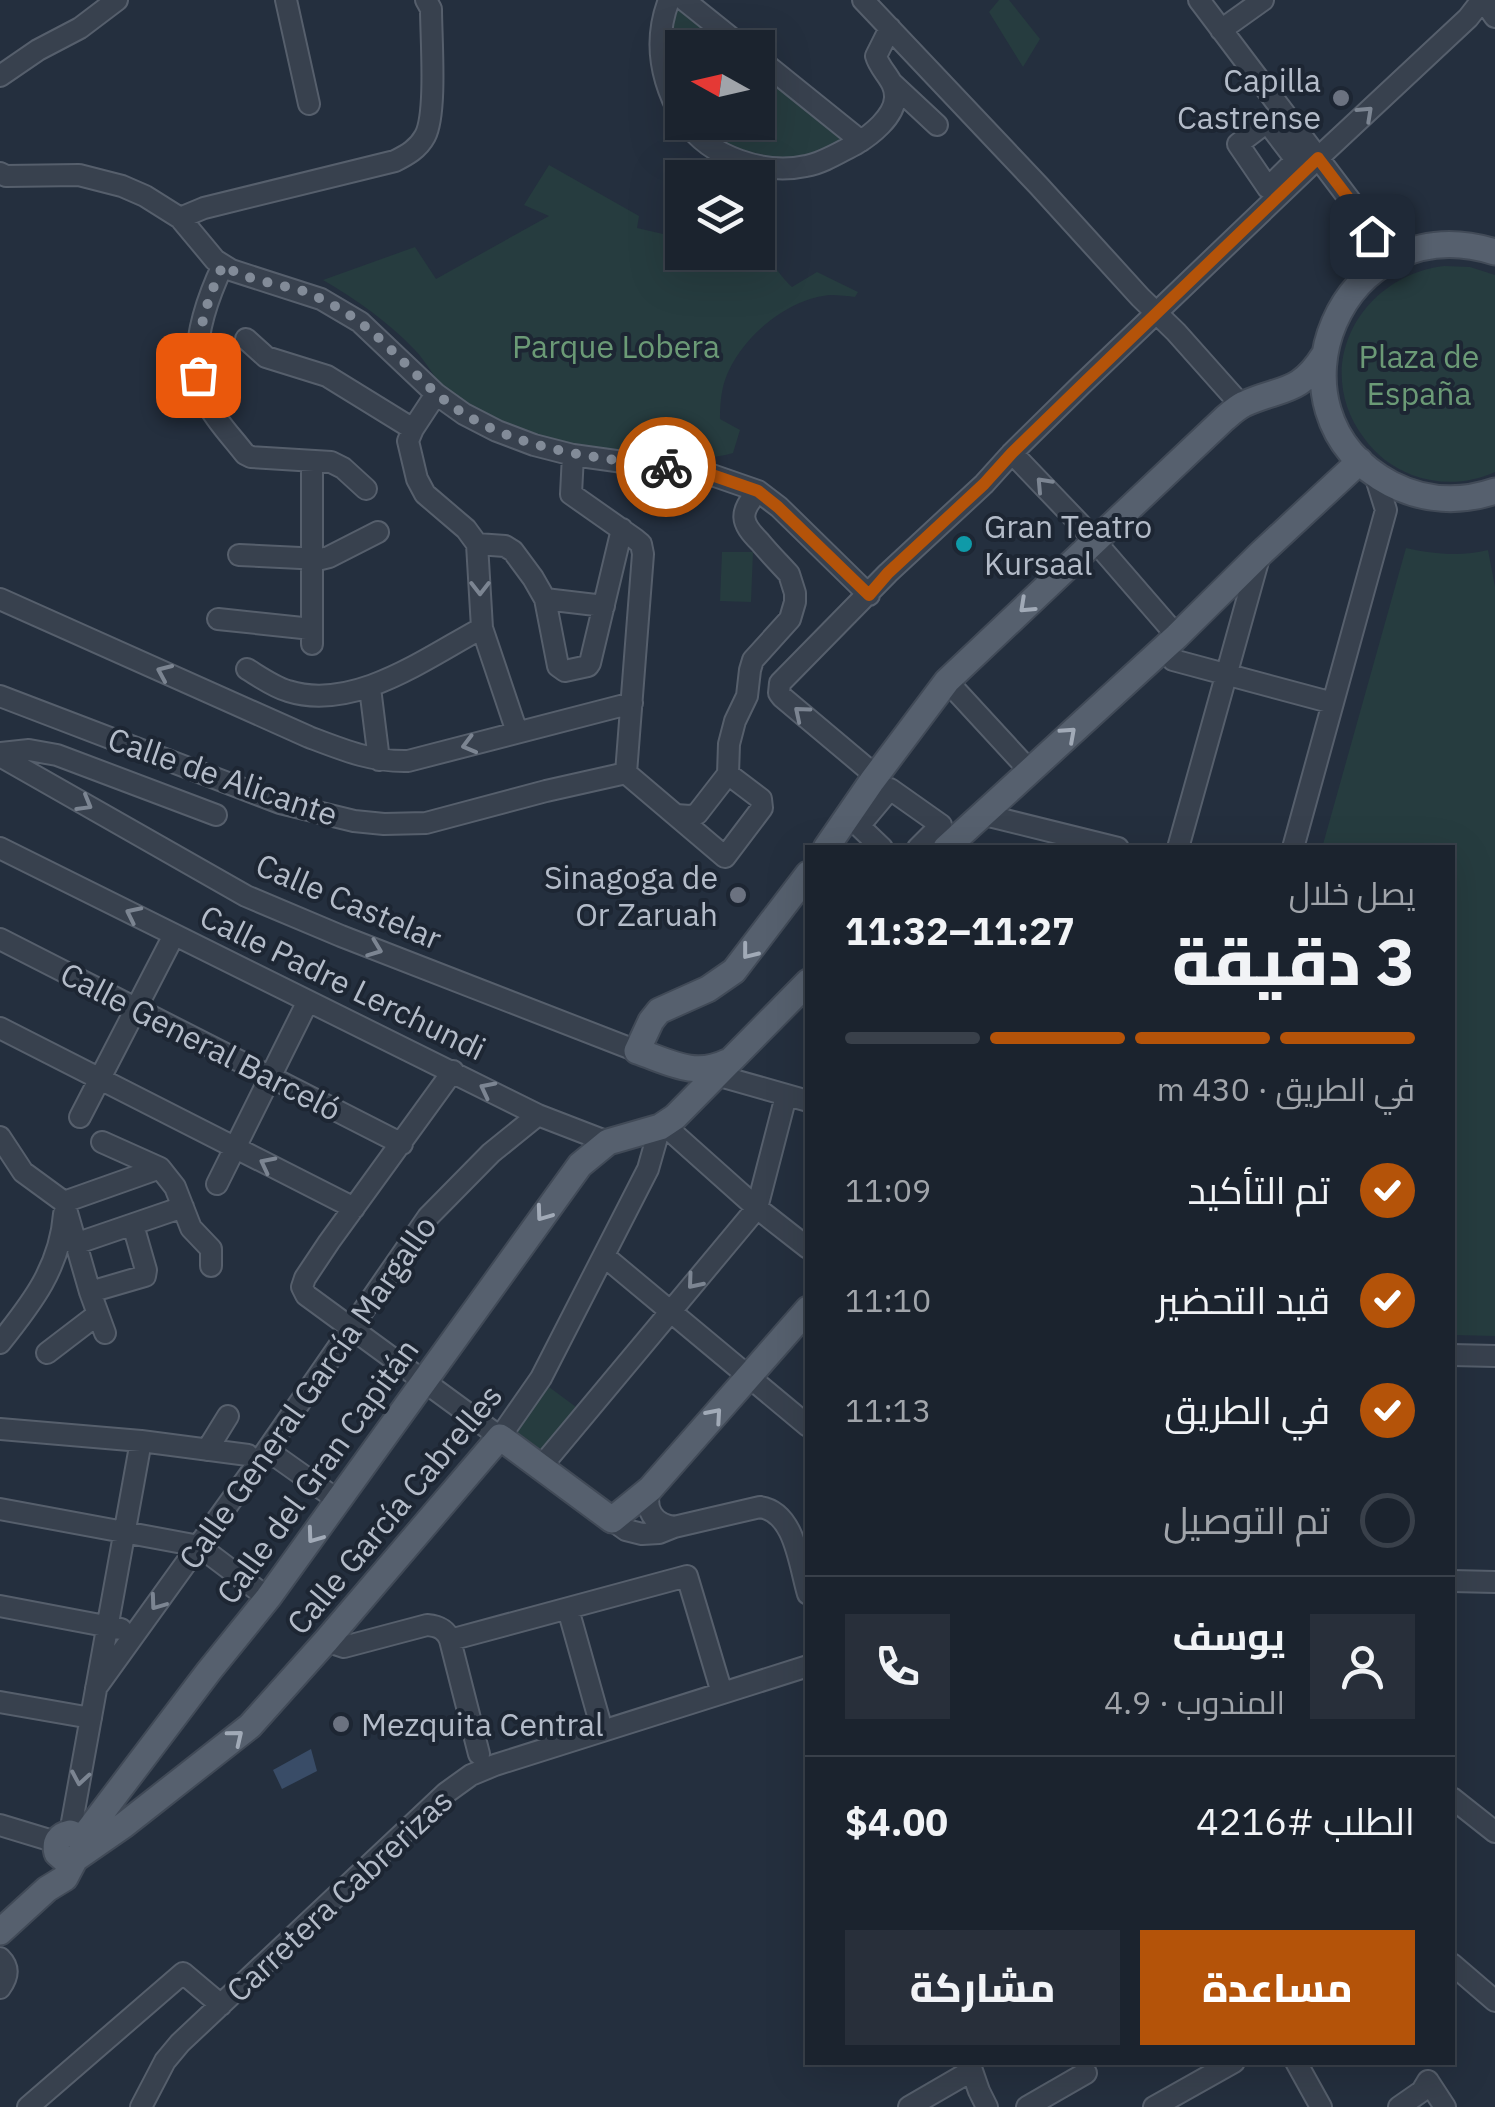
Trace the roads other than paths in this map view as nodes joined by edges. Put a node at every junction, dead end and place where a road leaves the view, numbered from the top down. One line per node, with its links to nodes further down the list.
1 (117, 0): 15 (street)
2 (286, 0): 18 (street)
3 (426, 0): 24 (street)
4 (669, 0): 16 (street)
5 (684, 0): 12 (street)
6 (863, 0): 11 (street)
7 (1199, 0): 13 (street)
8 (1262, 0): 13 (street)
9 (1483, 0): 10 (street); 22 (street, one-way to 9)
10 (1495, 17)
11 (890, 28): 17 (street); 30 (street)
12 (722, 30)
13 (1222, 30): 22 (street)
14 (775, 72): 21 (street)
15 (0, 76)
16 (665, 78)
17 (892, 82): 19 (street); 21 (street)
18 (310, 104)
19 (937, 125)
20 (702, 140): 21 (street)
21 (861, 141)
22 (1318, 158): 25 (street); 30 (street)
23 (2, 177): 24 (street)
24 (180, 218): 28 (street)
25 (1368, 224): 26 (street); 29 (street)
26 (1414, 249): 27 (main road); 29 (main road)
27 (1495, 252)
28 (223, 265): 33 (street); 38 (street)
29 (1372, 271): 32 (main road)
30 (1157, 313): 34 (street); 36 (street)
31 (246, 339): 35 (street)
32 (1324, 355): 34 (main road); 39 (main road)
33 (436, 394): 35 (street); 37 (street)
34 (1241, 405): 45 (main road)
35 (411, 438): 46 (street)
36 (1012, 453): 45 (street, one-way to 36); 50 (street)
37 (573, 455): 41 (street); 43 (street)
38 (312, 461): 40 (street); 49 (street)
39 (1368, 468): 42 (main road); 48 (main road); 63 (street)
40 (366, 489)
41 (758, 491): 50 (street); 69 (street)
42 (1489, 499)
43 (622, 529): 53 (street); 62 (street)
44 (378, 532): 49 (street)
45 (1096, 541): 56 (street); 59 (main road, one-way to 59)
46 (477, 544): 51 (street); 55 (street, one-way to 55)
47 (239, 554): 49 (street)
48 (1260, 554): 56 (main road); 58 (street)
49 (312, 560): 54 (street)
50 (869, 595): 70 (street, one-way to 50)
51 (545, 599): 53 (street); 53 (street)
52 (0, 600): 66 (street, one-way to 52)
53 (604, 606)
54 (218, 619)
55 (482, 628): 60 (street); 64 (street)
56 (1175, 648): 58 (street); 67 (main road, one-way to 56)
57 (248, 669): 60 (street)
58 (1236, 676): 63 (street); 79 (street)
59 (947, 681): 67 (street); 70 (main road)
60 (370, 688): 66 (street)
61 (0, 696): 68 (street, Calle de Alicante)
62 (632, 703): 64 (street); 68 (street)
63 (1333, 704): 80 (street)
64 (517, 732): 66 (street, one-way to 66)
65 (0, 754): 72 (street); 89 (street, Calle Castelar, one-way to 89)
66 (379, 760)
67 (1029, 770): 71 (main road)
68 (626, 773): 73 (street)
69 (728, 774): 73 (street); 73 (street)
70 (876, 776): 74 (main road)
71 (981, 814): 77 (main road); 78 (street)
72 (216, 815)
73 (676, 815)
74 (828, 845)
75 (879, 845): 76 (street)
76 (921, 845)
77 (949, 845)
78 (1106, 845)
79 (1179, 845)
80 (1293, 845)
81 (0, 848): 83 (street, Calle Padre Lerchundi, one-way to 81)
82 (805, 878): 89 (main road, one-way to 89)
83 (174, 935): 86 (street, Calle Padre Lerchundi); 87 (street)
84 (0, 939): 87 (street, Calle General Barceló)
85 (805, 985): 90 (main road)
86 (308, 1001): 91 (street, Calle Padre Lerchundi); 92 (street)
87 (136, 1008): 92 (street, Calle General Barceló); 93 (street)
88 (0, 1028): 93 (street)
89 (636, 1051): 90 (main road, Calle Castelar)
90 (713, 1068): 94 (street); 98 (main road)
91 (452, 1071): 96 (street, Calle Padre Lerchundi, one-way to 91); 102 (street)
92 (270, 1076): 102 (street, Calle General Barceló); 103 (street)
93 (100, 1080): 97 (street); 103 (street)
94 (786, 1096): 95 (street); 109 (street)
95 (805, 1100)
96 (538, 1115): 101 (street, Calle Padre Lerchundi); 118 (street, Calle General García Margallo)
97 (80, 1118)
98 (662, 1126): 101 (main road); 109 (street); 113 (street, Calle García Cabrelles)
99 (0, 1137): 106 (street)
100 (102, 1142): 104 (street)
101 (608, 1142): 124 (main road, Calle del Gran Capitán, one-way to 124)
102 (402, 1144): 108 (street)
103 (234, 1148): 105 (street); 108 (street, one-way to 103)
104 (160, 1168): 106 (street); 107 (street)
105 (217, 1184)
106 (64, 1202): 111 (street); 119 (street)
107 (183, 1208): 110 (street); 114 (street)
108 (354, 1208): 118 (street)
109 (757, 1208): 112 (street); 116 (street, one-way to 116)
110 (133, 1225): 111 (street); 115 (street)
111 (75, 1244): 115 (street)
112 (805, 1246)
113 (604, 1256): 116 (street); 128 (street, Calle García Cabrelles)
114 (211, 1266)
115 (90, 1292): 120 (street)
116 (670, 1311): 123 (street); 132 (street)
117 (805, 1312): 123 (main road)
118 (350, 1328): 124 (street); 131 (street, Calle General García Margallo)
119 (0, 1343)
120 (47, 1353)
121 (1455, 1355): 122 (street)
122 (1495, 1356)
123 (749, 1376): 126 (street); 133 (main road, one-way to 123)
124 (423, 1381): 128 (street); 134 (main road, Calle del Gran Capitán)
125 (228, 1416): 130 (street)
126 (805, 1423)
127 (0, 1430): 129 (street)
128 (500, 1436): 132 (main road); 149 (main road, Calle García Cabrelles)
129 (142, 1441): 130 (street); 138 (street)
130 (207, 1450): 131 (street)
131 (257, 1453): 134 (street); 139 (street, Calle General García Margallo)
132 (540, 1468): 136 (main road)
133 (650, 1488): 136 (main road); 137 (street)
134 (339, 1501): 143 (main road, Calle del Gran Capitán, one-way to 143)
135 (0, 1509): 138 (street)
136 (612, 1520): 137 (street)
137 (674, 1527): 142 (street)
138 (125, 1531): 139 (street); 146 (street)
139 (199, 1546): 143 (street); 147 (street, Calle General García Margallo, one-way to 147)
140 (1455, 1581): 141 (street)
141 (1495, 1582)
142 (805, 1584)
143 (268, 1598): 157 (main road, Calle del Gran Capitán)
144 (0, 1606): 146 (street)
145 (568, 1609): 148 (street); 152 (street); 155 (street)
146 (108, 1626): 147 (street); 151 (street)
147 (135, 1632): 151 (street, Calle General García Margallo)
148 (450, 1640): 149 (street); 156 (street)
149 (326, 1641): 158 (main road, Calle García Cabrelles, one-way to 149)
150 (805, 1667): 152 (street, Carretera Cabrerizas)
151 (96, 1688): 154 (street)
152 (722, 1693): 168 (street, Carretera Cabrerizas)
153 (0, 1702): 154 (street)
154 (90, 1718): 162 (street, one-way to 162)
155 (599, 1719)
156 (480, 1754)
157 (132, 1773): 158 (main road); 162 (main road, Calle del Gran Capitán)
158 (160, 1797): 162 (main road, Calle García Cabrelles)
159 (1455, 1800): 160 (street)
160 (1479, 1819)
161 (0, 1825): 162 (street)
162 (70, 1848): 163 (main road, Calle García Cabrelles)
163 (0, 1932)
164 (0, 1958): 166 (street)
165 (1455, 1967): 167 (street)
166 (0, 1988)
167 (1495, 2001)
168 (221, 2005): 175 (street); 176 (street, Carretera Cabrerizas)
169 (1229, 2065): 180 (street)
170 (1298, 2065): 181 (street)
171 (970, 2067): 174 (street); 178 (street)
172 (1428, 2072): 182 (street); 183 (street)
173 (1086, 2074): 179 (street)
174 (942, 2099): 177 (street)
175 (28, 2107)
176 (140, 2107)
177 (909, 2107)
178 (987, 2107)
179 (1027, 2107)
180 (1154, 2107)
181 (1321, 2107)
182 (1400, 2107)
183 (1445, 2107)

